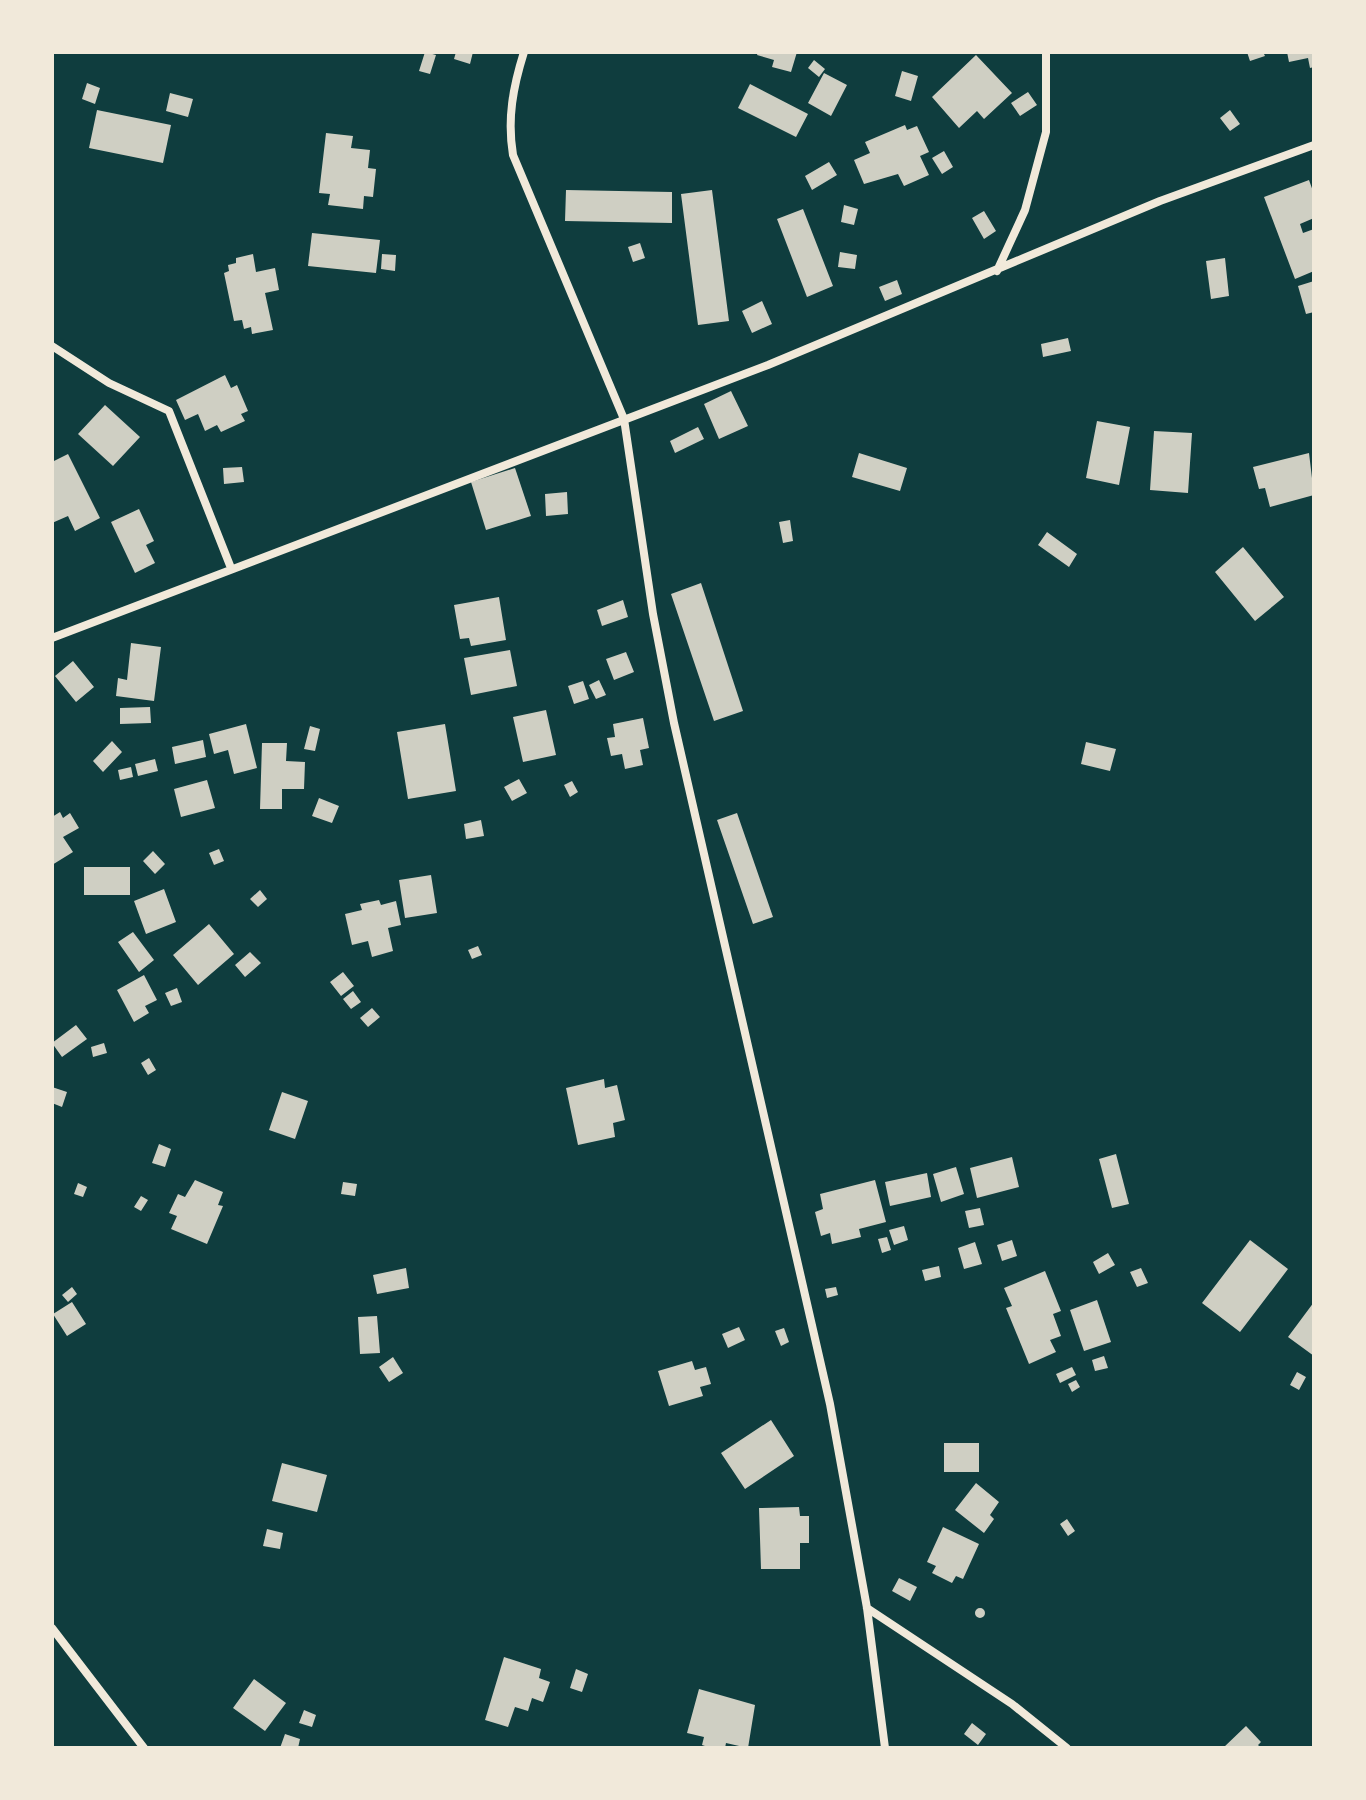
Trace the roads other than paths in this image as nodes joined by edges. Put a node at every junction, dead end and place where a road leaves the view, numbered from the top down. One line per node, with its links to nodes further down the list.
1 (524, 52): 6 (street)
2 (1046, 52): 4 (street)
3 (1314, 145): 4 (street)
4 (996, 272): 6 (street)
5 (52, 346): 7 (street)
6 (624, 419): 7 (street); 9 (street)
7 (231, 568): 8 (street)
8 (52, 638)
9 (867, 1608): 12 (street); 13 (street)
10 (52, 1628): 11 (street)
11 (144, 1748)
12 (885, 1748)
13 (1067, 1748)

